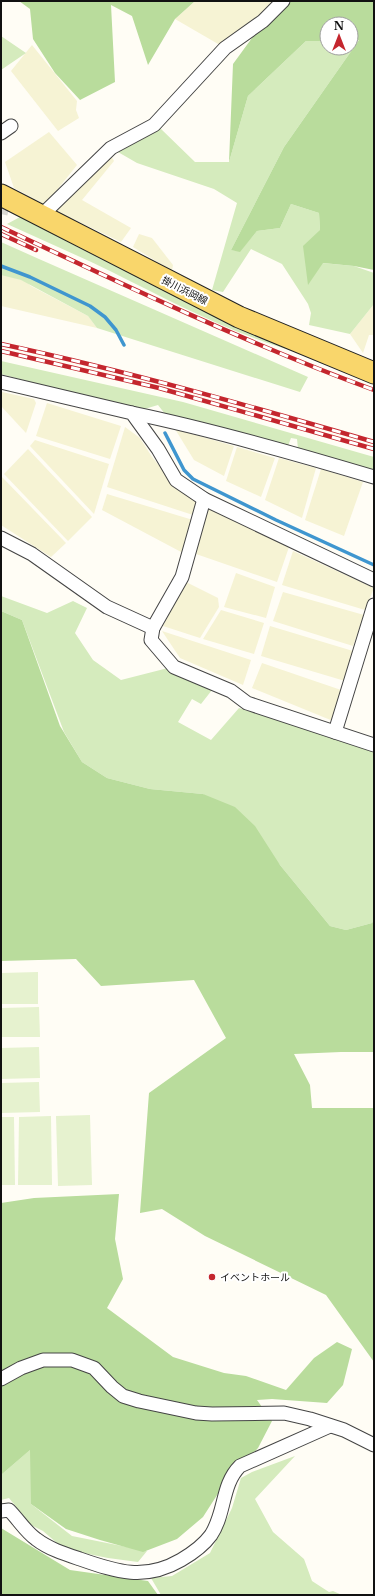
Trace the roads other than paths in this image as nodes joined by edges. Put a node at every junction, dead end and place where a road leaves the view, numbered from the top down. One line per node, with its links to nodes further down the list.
1 (283, 1): 3 (street)
2 (3, 200): 3 (main road, 掛川浜岡線)
3 (41, 216): 4 (main road, 掛川浜岡線)
4 (374, 373)
5 (1, 382): 6 (street)
6 (138, 415): 7 (street); 8 (street)
7 (374, 477)
8 (204, 499): 10 (street); 12 (street)
9 (1, 538): 12 (street)
10 (374, 580)
11 (374, 605): 13 (street)
12 (153, 628): 13 (street)
13 (335, 732): 14 (street)
14 (374, 745)
15 (1, 1379): 16 (street)
16 (330, 1426): 17 (street); 18 (street)
17 (374, 1445)
18 (1, 1511)

